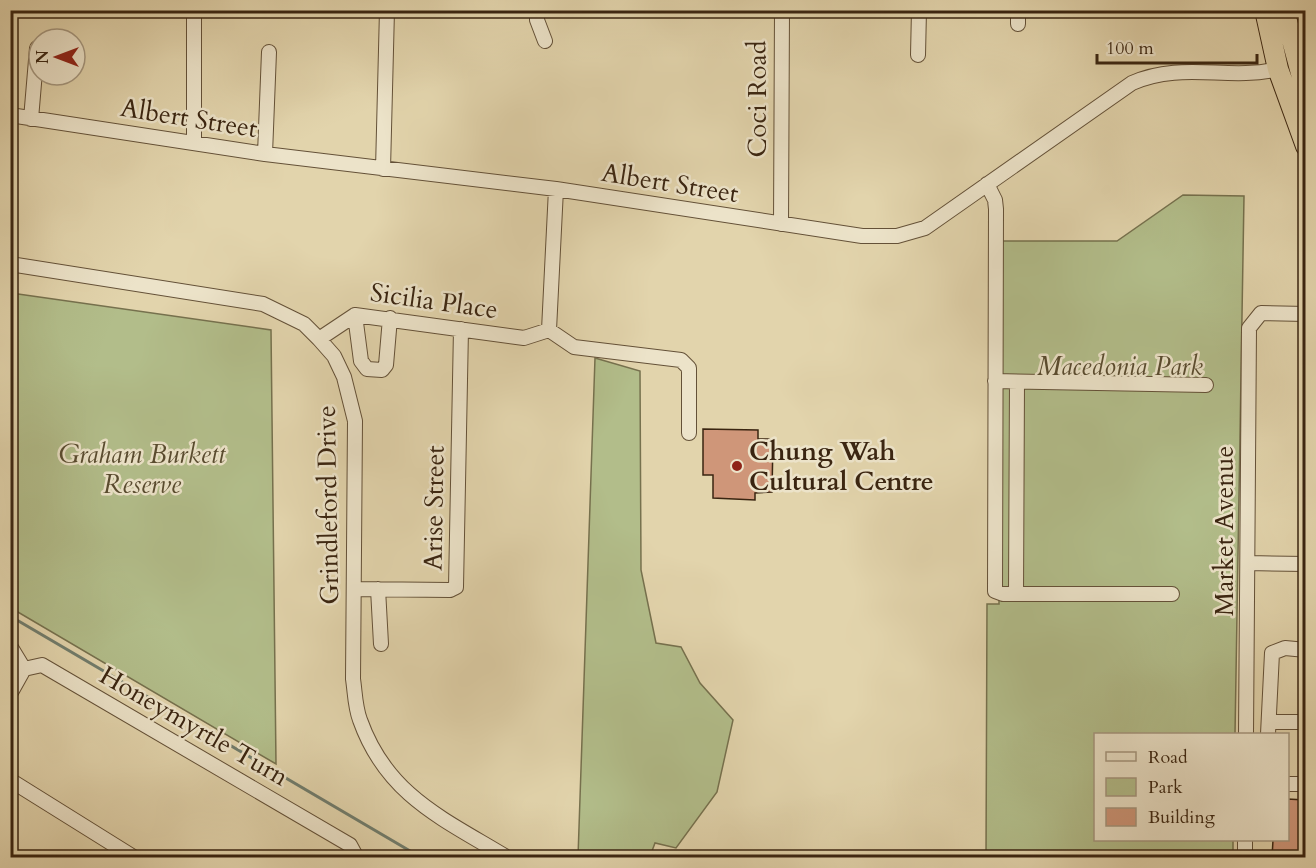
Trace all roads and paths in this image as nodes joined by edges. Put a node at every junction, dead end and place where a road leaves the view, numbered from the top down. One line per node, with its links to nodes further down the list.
1 (194, 10): 16 (street)
2 (387, 10): 19 (street)
3 (537, 10): 8 (street)
4 (782, 10): 22 (street, Coci Road)
5 (919, 10): 10 (street)
6 (1265, 10): 11 (highway)
7 (1284, 10): 13 (highway)
8 (545, 41)
9 (269, 52): 18 (street)
10 (918, 54)
11 (1278, 69): 17 (highway); 20 (street, Albert Street)
12 (34, 87): 15 (street)
13 (1305, 92)
14 (10, 115): 15 (street, Albert Street)
15 (31, 118): 16 (street, Albert Street)
16 (194, 143): 18 (street, Albert Street)
17 (1305, 146)
18 (265, 154): 19 (street, Albert Street)
19 (383, 169): 21 (street, Albert Street)
20 (987, 184): 22 (street, Albert Street); 30 (street)
21 (556, 189): 22 (street, Albert Street); 28 (street)
22 (781, 224)
23 (10, 264): 29 (street, Grindleford Drive)
24 (1305, 314): 34 (street, Market Avenue)
25 (355, 315): 26 (street, Sicilia Place); 26 (street); 29 (street, Sicilia Place)
26 (390, 318): 27 (street, Sicilia Place)
27 (461, 329): 28 (street, Sicilia Place); 37 (street, Arise Street)
28 (549, 330): 33 (street)
29 (319, 339): 36 (street, Grindleford Drive)
30 (995, 381): 31 (street); 38 (street)
31 (1017, 382): 32 (street); 38 (street)
32 (1206, 385)
33 (689, 433)
34 (1248, 563): 35 (street); 47 (street, Market Avenue)
35 (1305, 564)
36 (354, 589): 37 (street, Arise Street); 54 (street, Grindleford Drive)
37 (382, 589): 40 (street)
38 (1016, 594): 39 (street)
39 (1172, 594)
40 (381, 644)
41 (10, 646): 43 (street)
42 (1305, 650): 46 (street)
43 (24, 669): 44 (street); 53 (street, Honeymyrtle Turn)
44 (10, 694)
45 (1305, 722): 46 (street)
46 (1269, 728)
47 (1246, 733)
48 (10, 780): 52 (street)
49 (1289, 784): 50 (street)
50 (1305, 784)
51 (1245, 841): 55 (street)
52 (135, 858)
53 (357, 858)
54 (508, 858)
55 (1245, 858)

